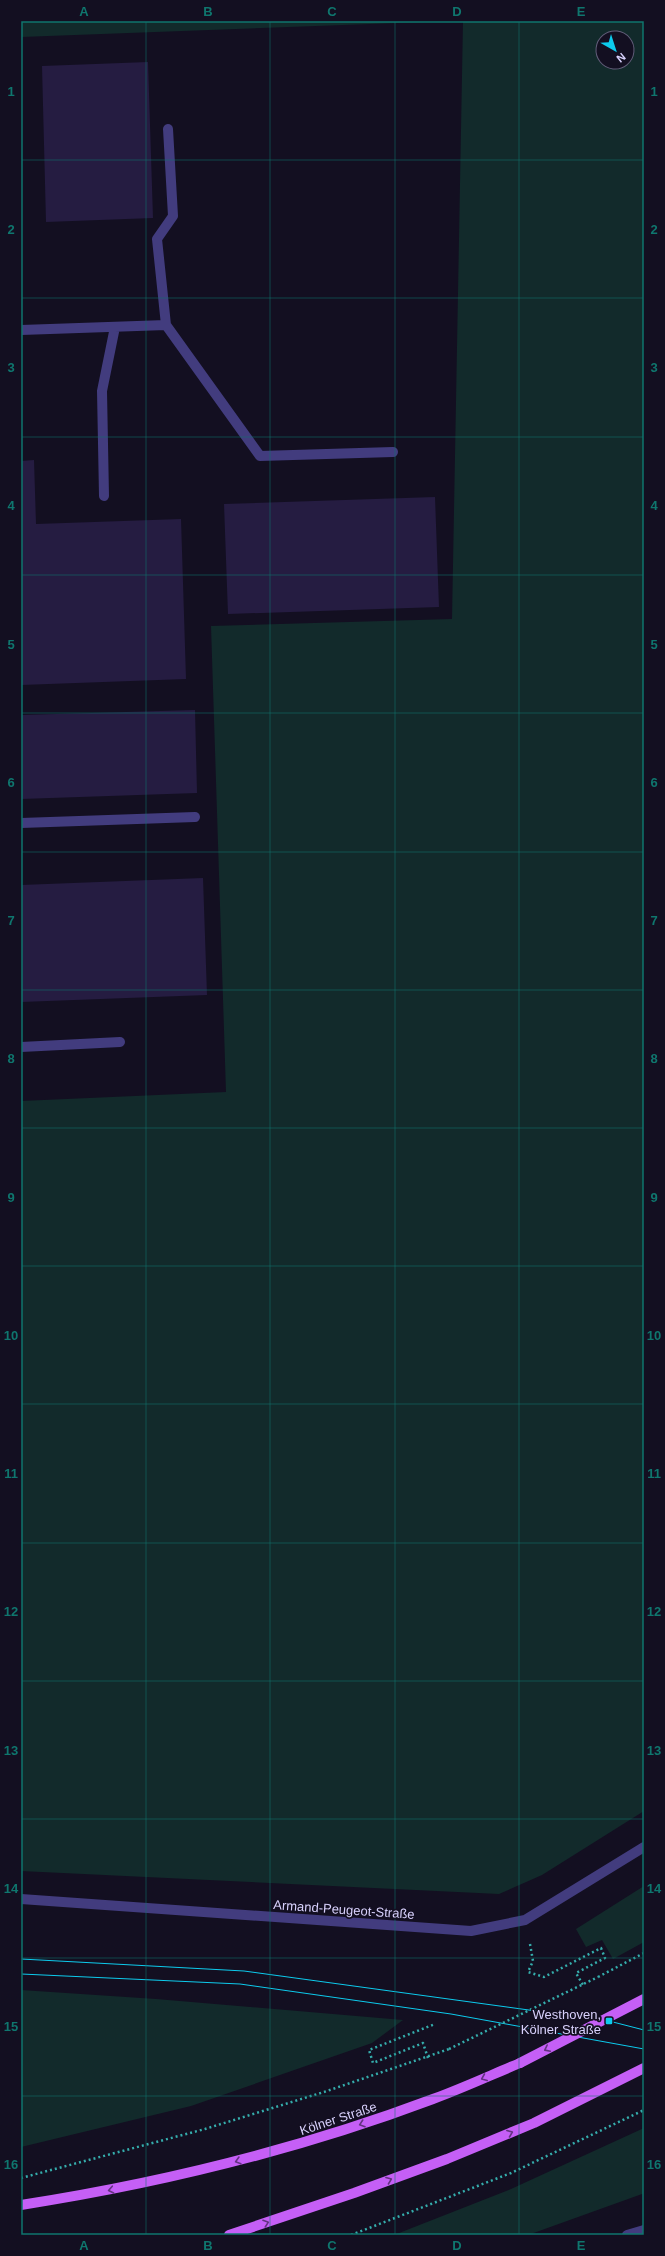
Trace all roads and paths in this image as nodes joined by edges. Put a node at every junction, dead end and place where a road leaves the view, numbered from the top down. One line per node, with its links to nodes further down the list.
1 (168, 129): 2 (street)
2 (166, 325): 3 (street); 5 (street)
3 (115, 327): 4 (street); 6 (street)
4 (21, 330)
5 (393, 452)
6 (104, 496)
7 (195, 817): 8 (street)
8 (21, 823)
9 (120, 1042): 10 (street)
10 (21, 1047)
11 (644, 1848): 13 (street, Armand-Peugeot-Straße)
12 (21, 1899): 13 (street, Armand-Peugeot-Straße)
13 (525, 1920): 15 (path)
14 (644, 1953): 15 (path, bridge)
15 (583, 1985): 18 (path, bridge)
16 (644, 1999): 22 (main road, Kölner Straße, one-way to 22, bridge)
17 (435, 2024): 18 (path)
18 (428, 2058): 21 (path)
19 (644, 2068): 24 (main road, one-way to 19)
20 (644, 2110): 25 (path)
21 (21, 2178)
22 (21, 2205)
23 (644, 2230): 26 (street)
24 (229, 2235)
25 (351, 2235)
26 (627, 2235)

